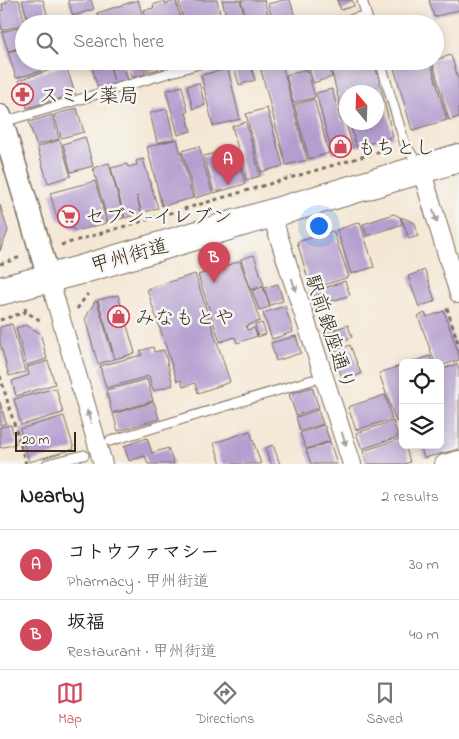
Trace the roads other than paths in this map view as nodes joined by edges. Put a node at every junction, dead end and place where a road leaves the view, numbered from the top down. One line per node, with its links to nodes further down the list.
1 (362, 0): 2 (lane)
2 (366, 15)
3 (177, 70): 5 (lane)
4 (383, 70): 7 (lane)
5 (1, 120): 9 (street)
6 (459, 158): 7 (highway, 甲州街道)
7 (421, 169): 8 (highway, 甲州街道); 11 (street, one-way to 11)
8 (270, 214): 9 (highway, 甲州街道); 12 (street, 駅前銀座通り, one-way to 12)
9 (49, 278): 10 (highway, 甲州街道); 13 (street, one-way to 9)
10 (0, 291)
11 (459, 294)
12 (318, 378): 13 (lane); 16 (street, 駅前銀座通り, one-way to 16)
13 (99, 451): 15 (lane)
14 (459, 460): 17 (street)
15 (47, 464)
16 (352, 464)
17 (444, 464)

